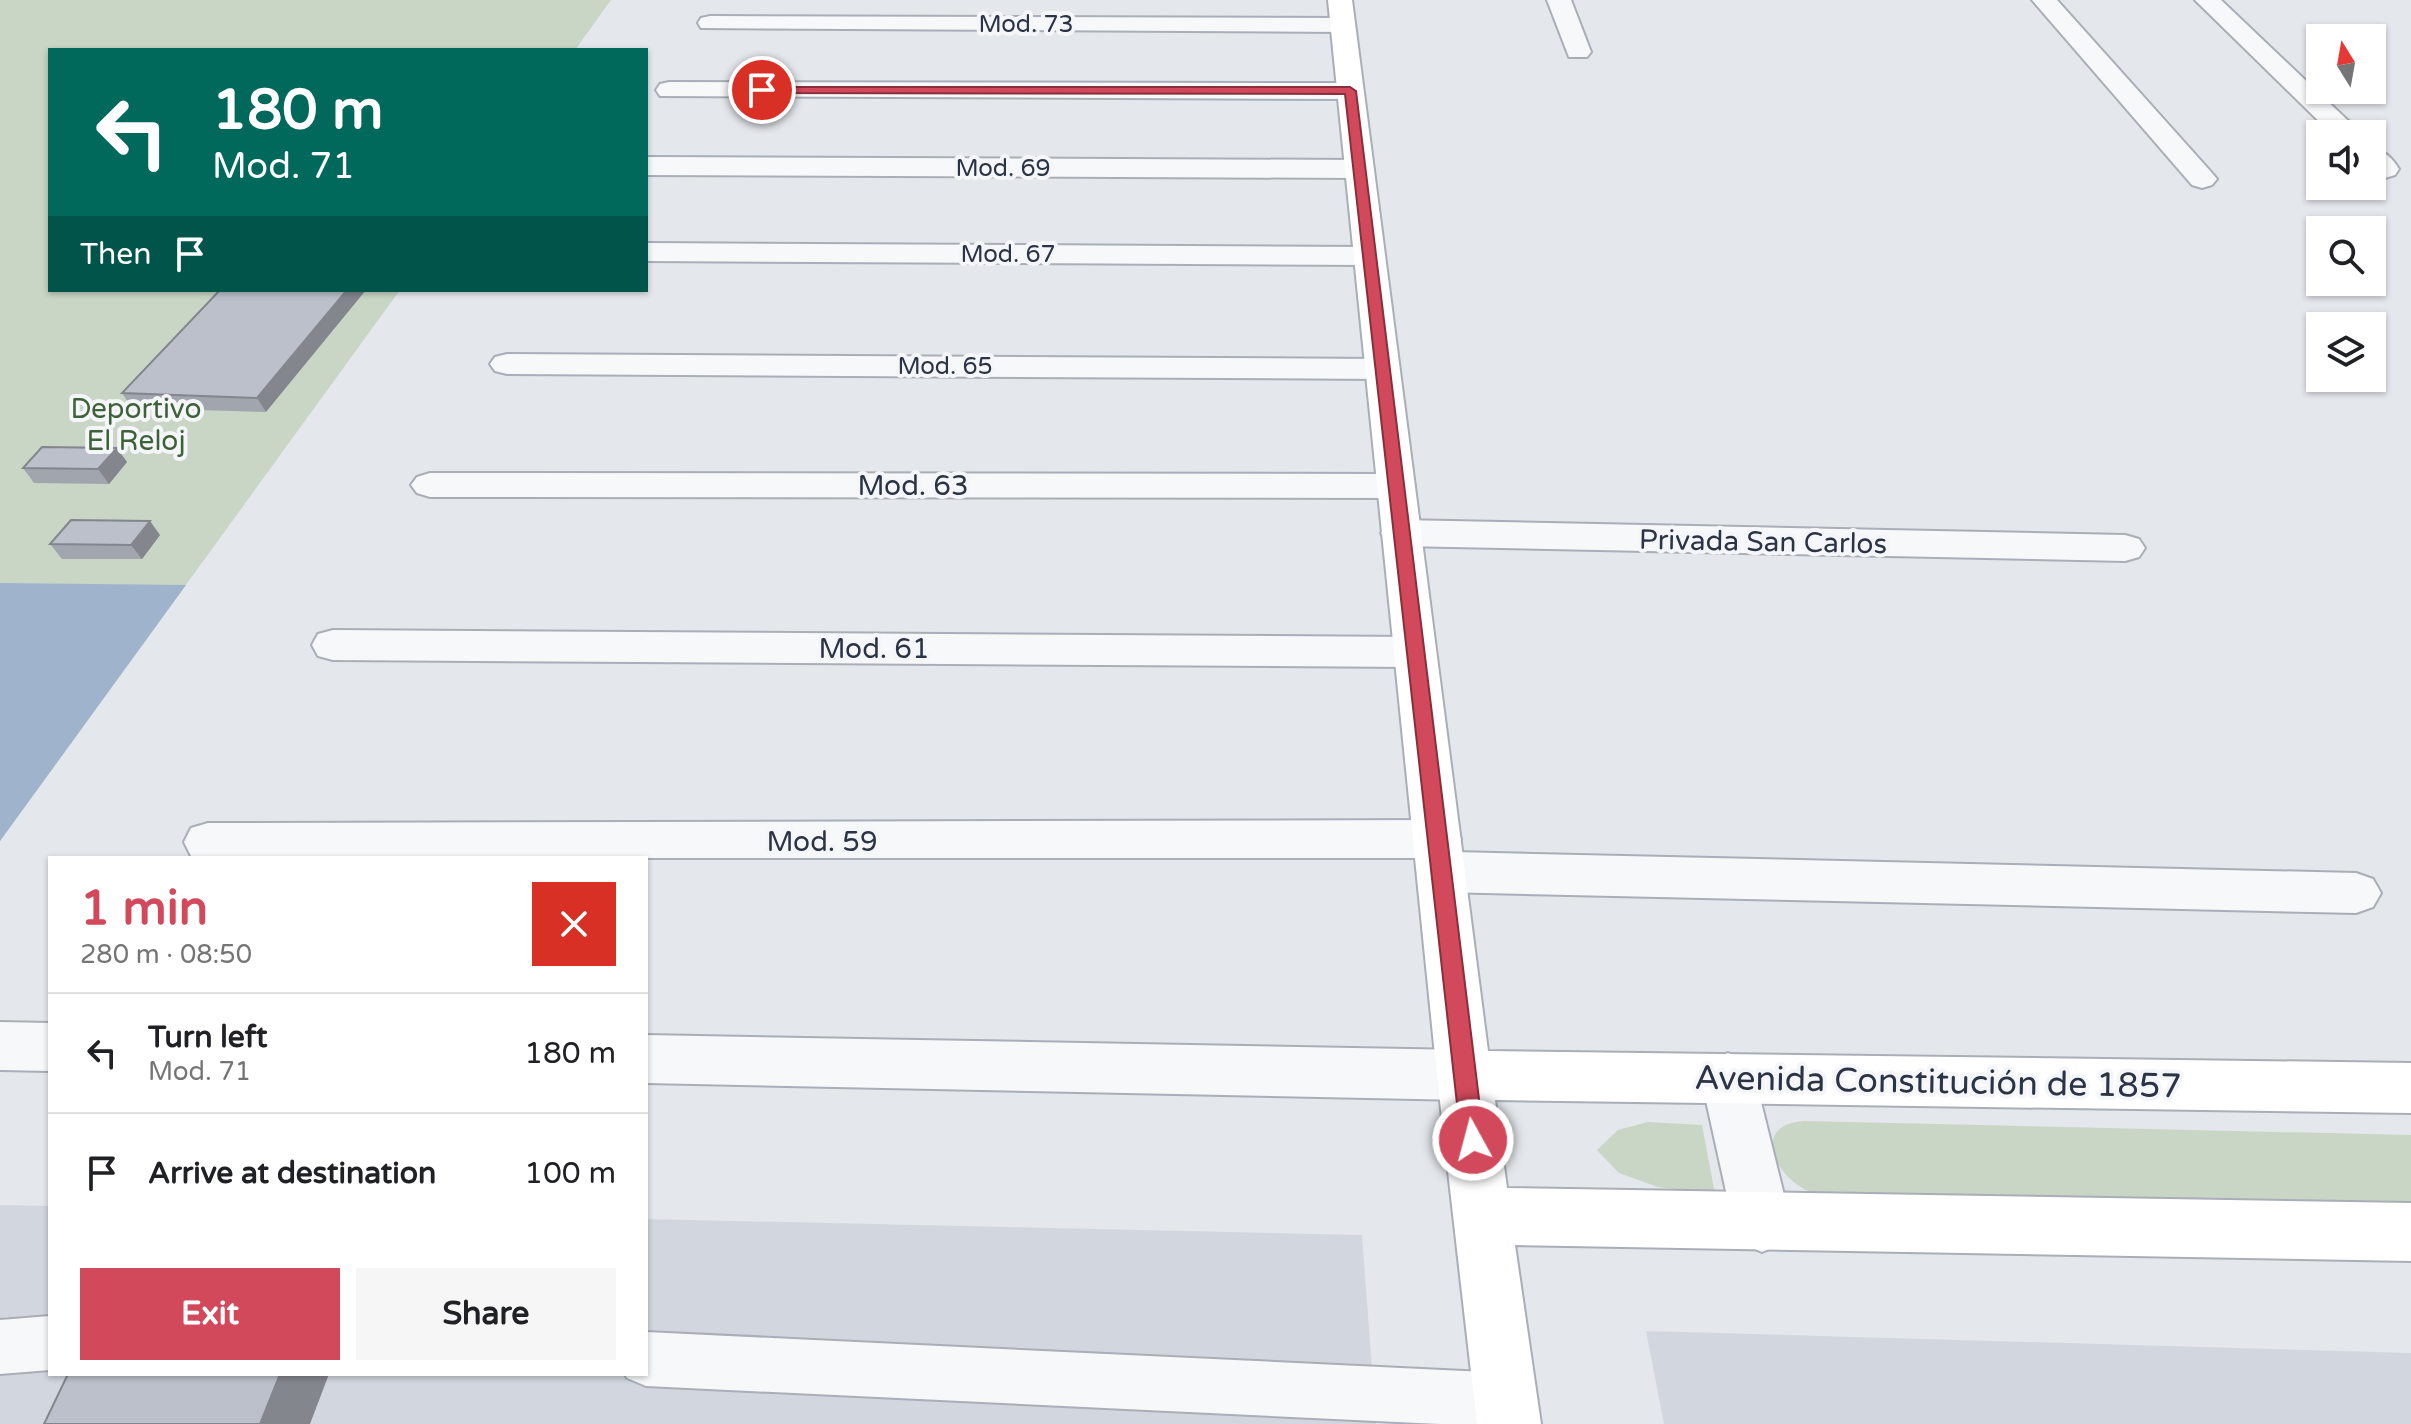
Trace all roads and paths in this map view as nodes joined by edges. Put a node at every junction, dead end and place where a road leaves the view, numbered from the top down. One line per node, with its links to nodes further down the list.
1 (1559, 0): 6 (street)
2 (2044, 0): 12 (street)
3 (2207, 0): 9 (street)
4 (1341, 13): 5 (street, Mod. 73); 8 (main road)
5 (710, 23)
6 (1578, 52)
7 (669, 90): 8 (street)
8 (1350, 91): 11 (main road)
9 (2333, 120)
10 (648, 166): 11 (street, Mod. 69)
11 (1360, 169): 14 (main road)
12 (2202, 179)
13 (648, 252): 14 (street, Mod. 67)
14 (1369, 256): 16 (main road)
15 (507, 364): 16 (street, Mod. 65)
16 (1382, 369): 18 (main road)
17 (430, 485): 18 (street, Mod. 63)
18 (1396, 486): 19 (main road)
19 (1401, 533): 20 (street, Privada San Carlos); 22 (main road)
20 (2125, 548)
21 (333, 645): 22 (street, Mod. 61)
22 (1415, 652): 24 (main road)
23 (208, 842): 24 (street, Mod. 59)
24 (1439, 855): 25 (street, Mod. 59); 29 (main road)
25 (2356, 893)
26 (0, 1046): 27 (street)
27 (48, 1047)
28 (648, 1059): 29 (street)
29 (1464, 1075): 30 (main road, Avenida Constitución de 1857); 32 (main road)
30 (1728, 1078): 31 (main road, Avenida Constitución de 1857); 33 (street)
31 (2411, 1088)
32 (1483, 1216): 33 (main road); 38 (main road)
33 (1762, 1223): 34 (main road)
34 (2411, 1232)
35 (48, 1343): 36 (lane)
36 (0, 1347)
37 (648, 1359): 38 (lane)
38 (1507, 1412)

